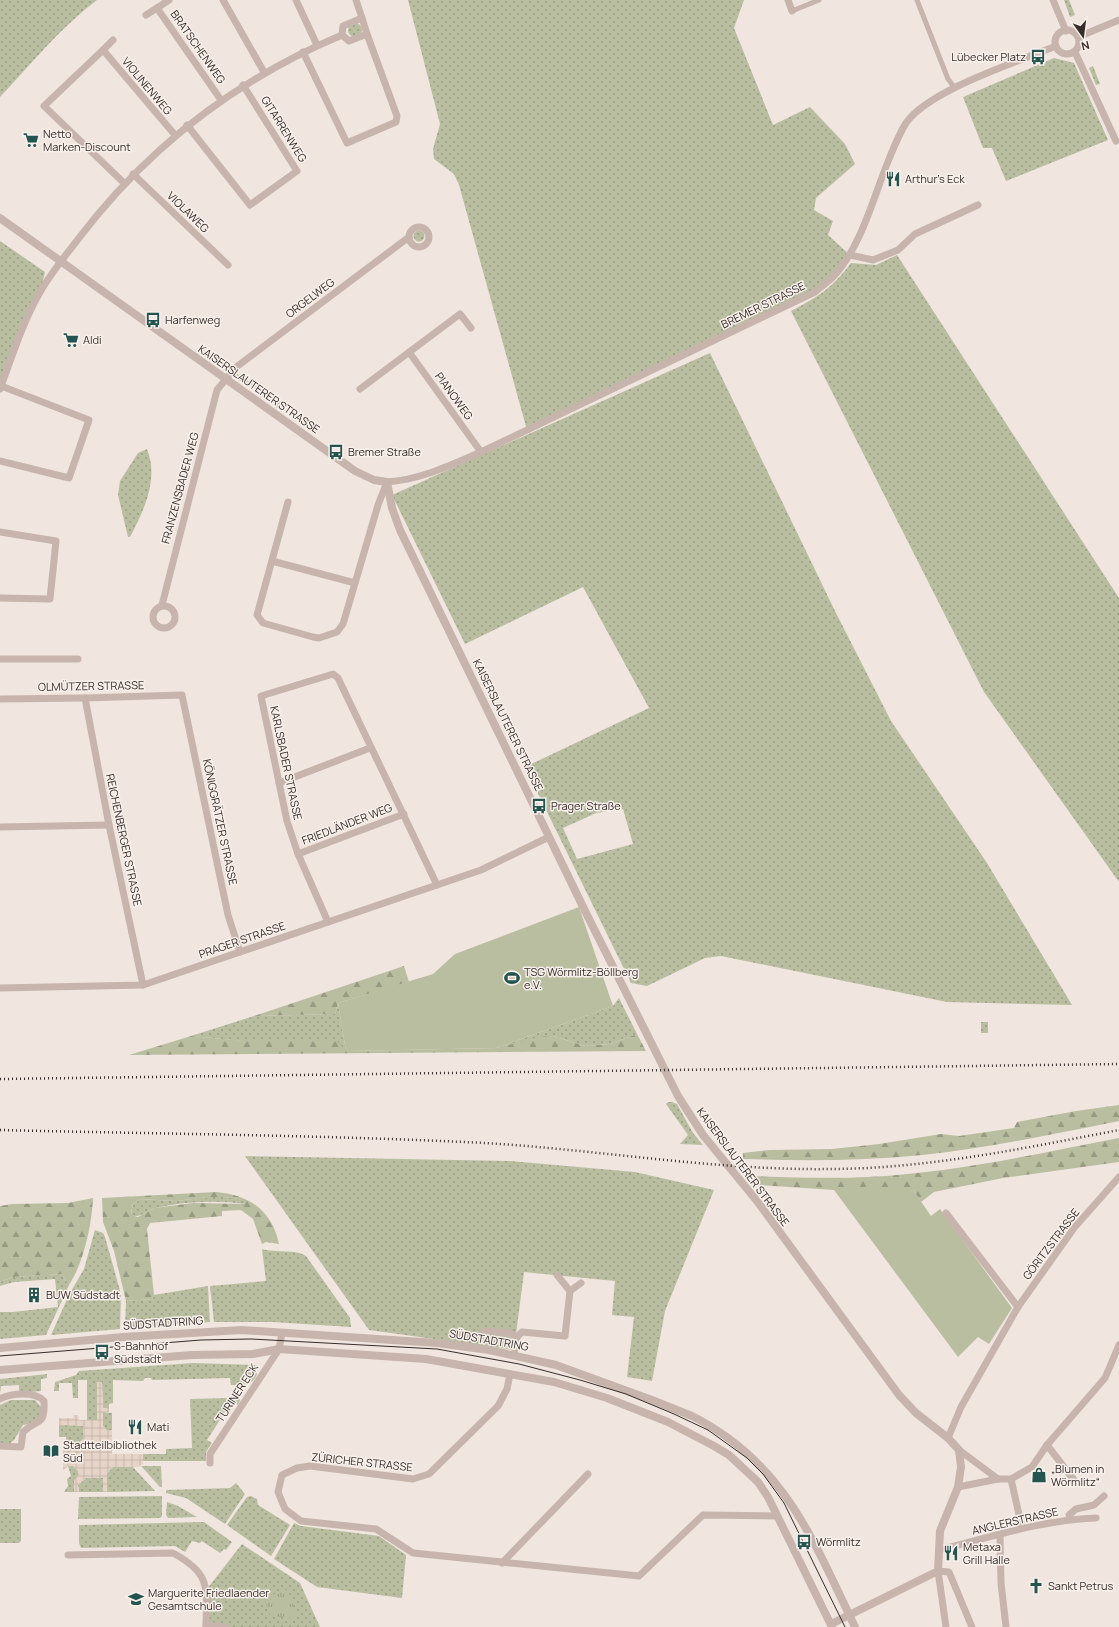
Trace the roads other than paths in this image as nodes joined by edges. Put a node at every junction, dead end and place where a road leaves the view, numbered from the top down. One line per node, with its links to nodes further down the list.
1 (169, 0): 9 (street, BRATSCHENWEG)
2 (223, 0): 24 (street)
3 (296, 0): 19 (street)
4 (356, 0): 12 (street)
5 (788, 0): 10 (street)
6 (819, 0): 10 (street)
7 (917, 0): 26 (street)
8 (1053, 0): 14 (street)
9 (157, 8): 11 (street, BRATSCHENWEG); 27 (street, BRATSCHENWEG)
10 (792, 11)
11 (146, 15)
12 (362, 18): 15 (street); 16 (street)
13 (1119, 20): 17 (street)
14 (1066, 31): 17 (street); 20 (street)
15 (367, 34): 16 (street); 22 (street)
16 (342, 35): 19 (street)
17 (1078, 37): 23 (street)
18 (113, 40): 21 (street)
19 (316, 45): 22 (street)
20 (1056, 46): 23 (street); 26 (street, BREMER STRASSE)
21 (103, 50): 29 (street, VIOLINENWEG); 32 (street)
22 (303, 52): 24 (street)
23 (1075, 52): 30 (street)
24 (264, 72): 25 (street)
25 (243, 85): 27 (street); 28 (street, GITARRENWEG)
26 (955, 88): 36 (street, BREMER STRASSE)
27 (221, 100): 28 (street)
28 (187, 125): 29 (street)
29 (175, 135): 31 (street)
30 (1116, 141)
31 (133, 174): 32 (street); 38 (street, VIOLAWEG)
32 (124, 183): 37 (street)
33 (978, 205): 36 (street)
34 (0, 218): 37 (street, KAISERSLAUTERER STRASSE)
35 (409, 237): 41 (street, ORGELWEG)
36 (850, 255): 44 (street, BREMER STRASSE)
37 (61, 262): 41 (street, KAISERSLAUTERER STRASSE); 42 (street)
38 (228, 265)
39 (471, 328): 40 (street)
40 (410, 352): 43 (street); 44 (street, PIANOWEG)
41 (225, 378): 46 (street, KAISERSLAUTERER STRASSE); 52 (street, FRANZENSBADER WEG)
42 (1, 388): 45 (street)
43 (360, 389)
44 (481, 452): 46 (street, BREMER STRASSE)
45 (0, 461)
46 (387, 482): 50 (street); 63 (street, KAISERSLAUTERER STRASSE)
47 (288, 502): 49 (street)
48 (0, 532): 51 (street)
49 (272, 561): 50 (street); 50 (street)
50 (355, 583)
51 (0, 598)
52 (162, 605)
53 (0, 659): 54 (street)
54 (78, 659)
55 (182, 695): 57 (street, OLMÜTZER STRASSE); 67 (street, KÖNIGGRÄTZER STRASSE)
56 (0, 698): 57 (street, OLMÜTZER STRASSE)
57 (85, 698): 61 (street, REICHENBERGER STRASSE)
58 (370, 748): 59 (street); 59 (street, KARLSBADER STRASSE); 60 (street, KARLSBADER STRASSE)
59 (279, 783): 64 (street, KARLSBADER STRASSE)
60 (404, 814): 64 (street, FRIEDLÄNDER WEG); 65 (street, KARLSBADER STRASSE)
61 (108, 825): 62 (street); 68 (street, REICHENBERGER STRASSE)
62 (0, 827)
63 (549, 837): 65 (street, PRAGER STRASSE); 86 (street, KAISERSLAUTERER STRASSE)
64 (298, 854): 66 (street, KARLSBADER STRASSE)
65 (437, 885): 66 (street, PRAGER STRASSE)
66 (328, 922): 67 (street, PRAGER STRASSE)
67 (240, 952): 68 (street, PRAGER STRASSE)
68 (143, 985): 69 (street, PRAGER STRASSE)
69 (0, 988)
70 (1119, 1177): 75 (street, GÖRITZSTRASSE)
71 (946, 1213): 75 (street)
72 (557, 1275): 74 (street)
73 (581, 1283): 74 (street)
74 (570, 1291): 78 (street)
75 (1018, 1307): 86 (street, GÖRITZSTRASSE)
76 (484, 1331): 78 (street)
77 (282, 1333): 80 (street, SÜDSTADTRING); 81 (street, TURINER ECK); 82 (street, SÜDSTADTRING)
78 (517, 1336): 82 (street)
79 (1119, 1345): 88 (street)
80 (0, 1348)
81 (279, 1349): 83 (street); 84 (street); 90 (street, TURINER ECK)
82 (514, 1355): 106 (street, SÜDSTADTRING)
83 (0, 1370)
84 (510, 1374): 97 (street); 104 (street, ZÜRICHER STRASSE)
85 (0, 1399): 87 (street)
86 (948, 1438): 89 (street, KAISERSLAUTERER STRASSE)
87 (0, 1446)
88 (1047, 1446): 93 (street); 94 (street)
89 (959, 1450): 92 (street); 95 (street)
90 (210, 1463)
91 (588, 1474): 104 (street)
92 (998, 1479): 93 (street); 95 (street)
93 (1011, 1479): 100 (street)
94 (1074, 1480)
95 (958, 1487): 102 (street)
96 (1104, 1496): 99 (street)
97 (777, 1516): 104 (street, ZÜRICHER STRASSE); 108 (street)
98 (1096, 1518): 99 (street, ANGLERSTRASSE)
99 (1070, 1519): 100 (street, ANGLERSTRASSE)
100 (1022, 1528): 101 (street, ANGLERSTRASSE)
101 (1000, 1535): 102 (street, ANGLERSTRASSE); 113 (street)
102 (939, 1550): 105 (street)
103 (68, 1556): 107 (street)
104 (502, 1563)
105 (938, 1571): 106 (street); 111 (street); 112 (street)
106 (849, 1615): 108 (street); 110 (street, SÜDSTADTRING)
107 (206, 1626): 109 (street)
108 (829, 1626)
109 (224, 1627)
110 (855, 1627)
111 (946, 1627)
112 (972, 1627)
113 (1006, 1627)

